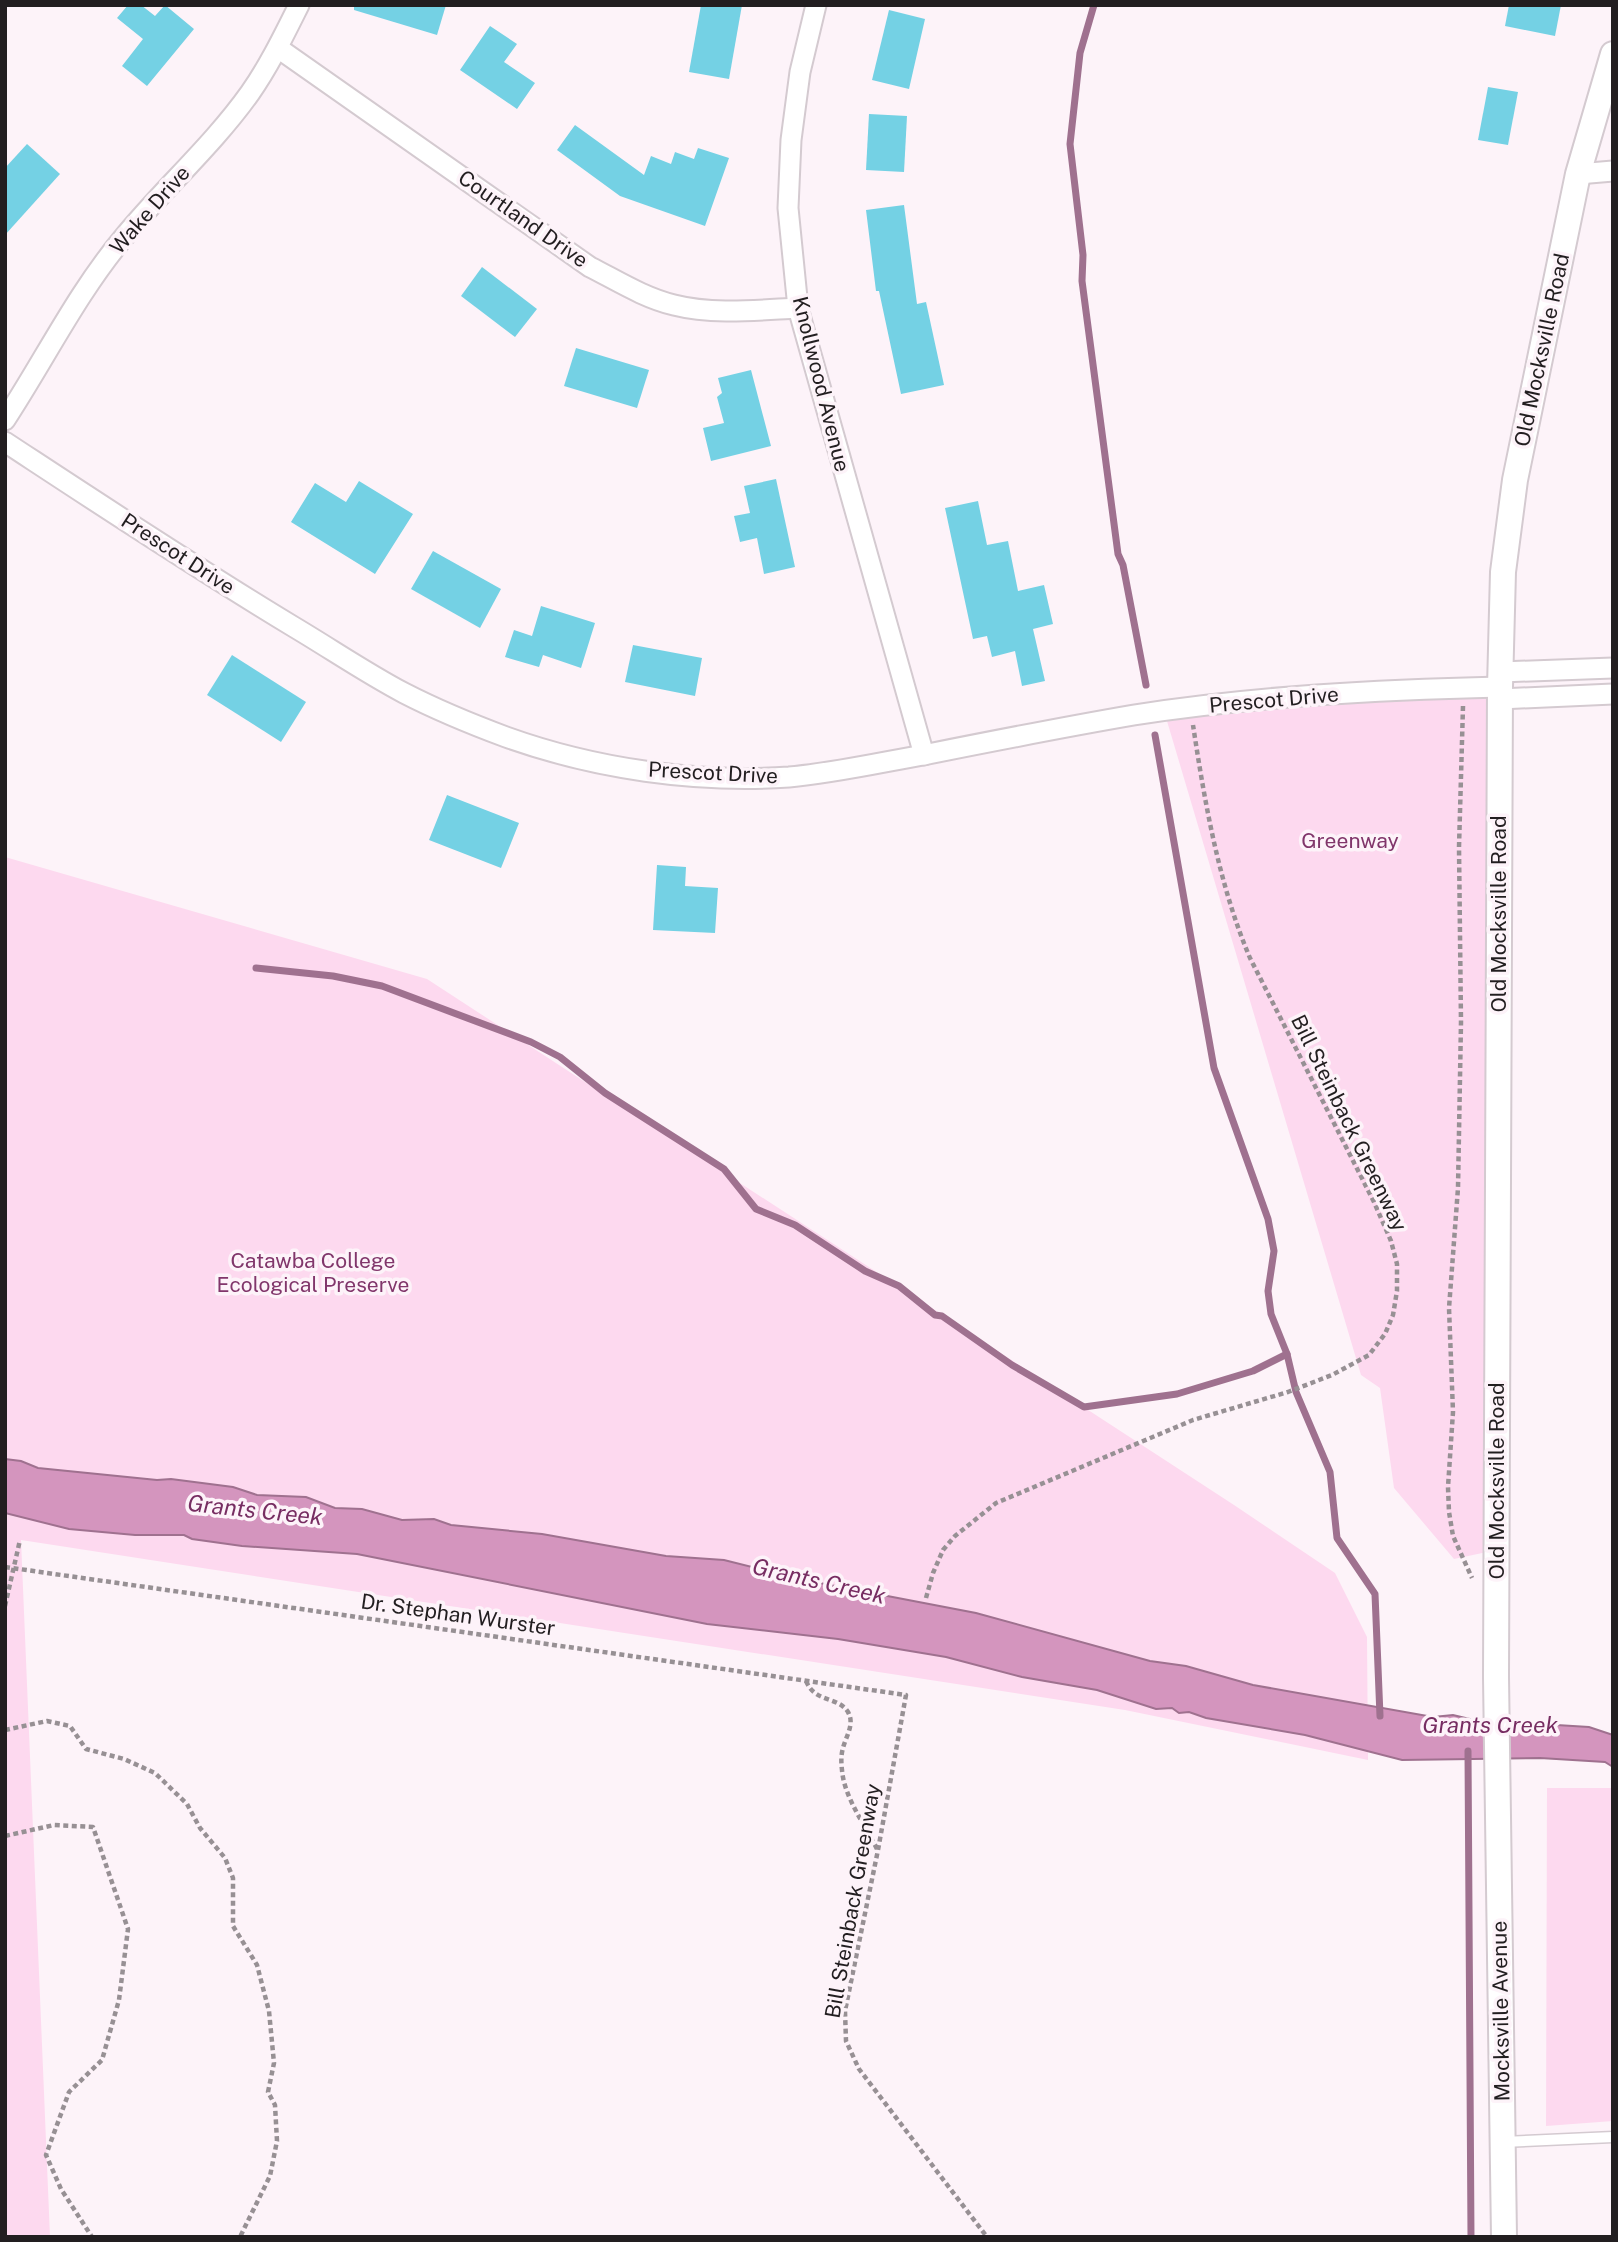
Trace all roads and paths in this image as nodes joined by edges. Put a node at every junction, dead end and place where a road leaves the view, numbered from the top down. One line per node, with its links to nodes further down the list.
1 (299, 5): 3 (street, Wake Drive)
2 (816, 5): 7 (street, Knollwood Avenue)
3 (278, 48): 7 (street, Courtland Drive); 8 (street, Wake Drive)
4 (1613, 54): 6 (street, Old Mocksville Road)
5 (1613, 171): 6 (street)
6 (1578, 174): 11 (street, Old Mocksville Road)
7 (798, 308): 15 (street, Knollwood Avenue)
8 (5, 420)
9 (5, 442): 15 (street, Prescot Drive)
10 (1613, 668): 11 (street)
11 (1500, 686): 12 (street, Prescot Drive); 13 (street); 25 (street, Old Mocksville Road)
12 (1463, 688): 15 (street, Prescot Drive); 19 (path)
13 (1613, 694)
14 (1193, 722): 20 (path, Bill Steinback Greenway)
15 (923, 755)
16 (20, 1540): 18 (path)
17 (5, 1567): 18 (path, Dr. Stephan Wurster)
18 (14, 1568): 21 (path); 22 (path, Dr. Stephan Wurster)
19 (1474, 1581)
20 (926, 1598)
21 (5, 1606)
22 (806, 1680): 23 (path, Dr. Stephan Wurster); 27 (path)
23 (906, 1695): 27 (path, Bill Steinback Greenway)
24 (5, 1730): 31 (path)
25 (1498, 1786): 29 (street, Mocksville Avenue)
26 (5, 1836): 30 (path)
27 (878, 1850): 32 (path, Bill Steinback Greenway)
28 (1613, 2137): 29 (lane)
29 (1503, 2142): 33 (street, Mocksville Avenue)
30 (92, 2237)
31 (240, 2237)
32 (987, 2237)
33 (1504, 2237)

